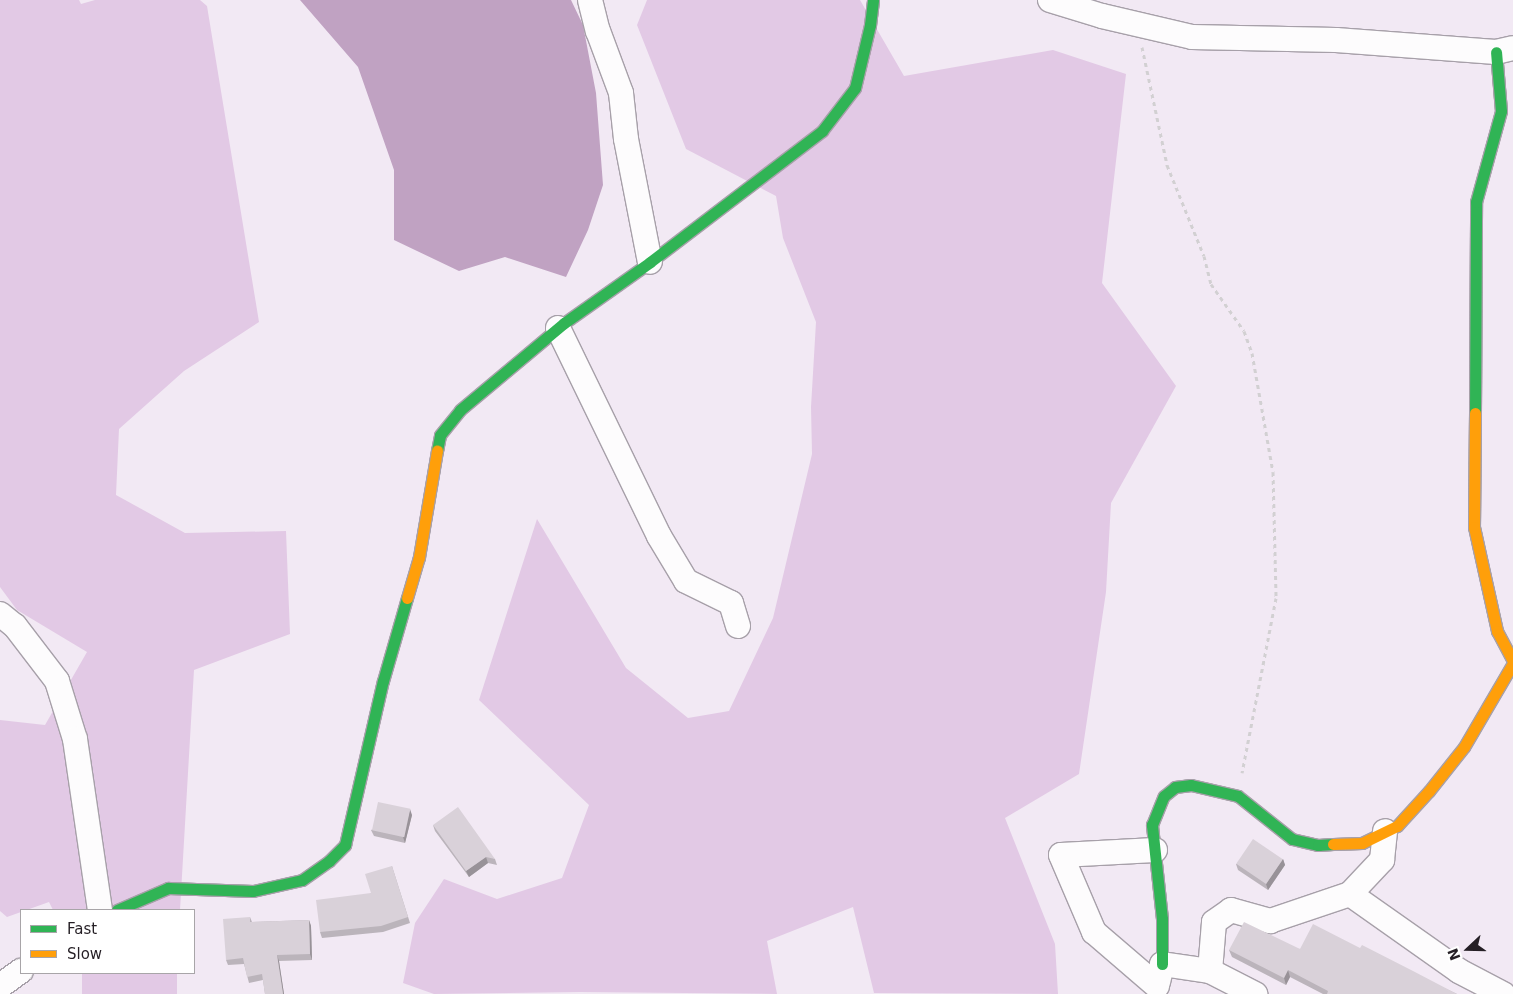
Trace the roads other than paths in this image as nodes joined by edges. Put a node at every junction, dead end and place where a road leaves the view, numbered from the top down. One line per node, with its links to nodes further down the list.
1 (590, 0): 5 (street)
2 (873, 0): 5 (street)
3 (1050, 0): 4 (street)
4 (1504, 50): 9 (street)
5 (650, 262): 6 (street)
6 (558, 328): 8 (street); 14 (street)
7 (3, 620): 13 (street)
8 (738, 626)
9 (1513, 662): 10 (street)
10 (1385, 832): 11 (street); 12 (street)
11 (1155, 850): 15 (street); 19 (street)
12 (1350, 894): 16 (street); 21 (street)
13 (100, 909)
14 (119, 909)
15 (1162, 964): 16 (street); 19 (street)
16 (1210, 971): 20 (street)
17 (20, 972): 18 (street)
18 (0, 986)
19 (1156, 990)
20 (1255, 994)
21 (1503, 994)

